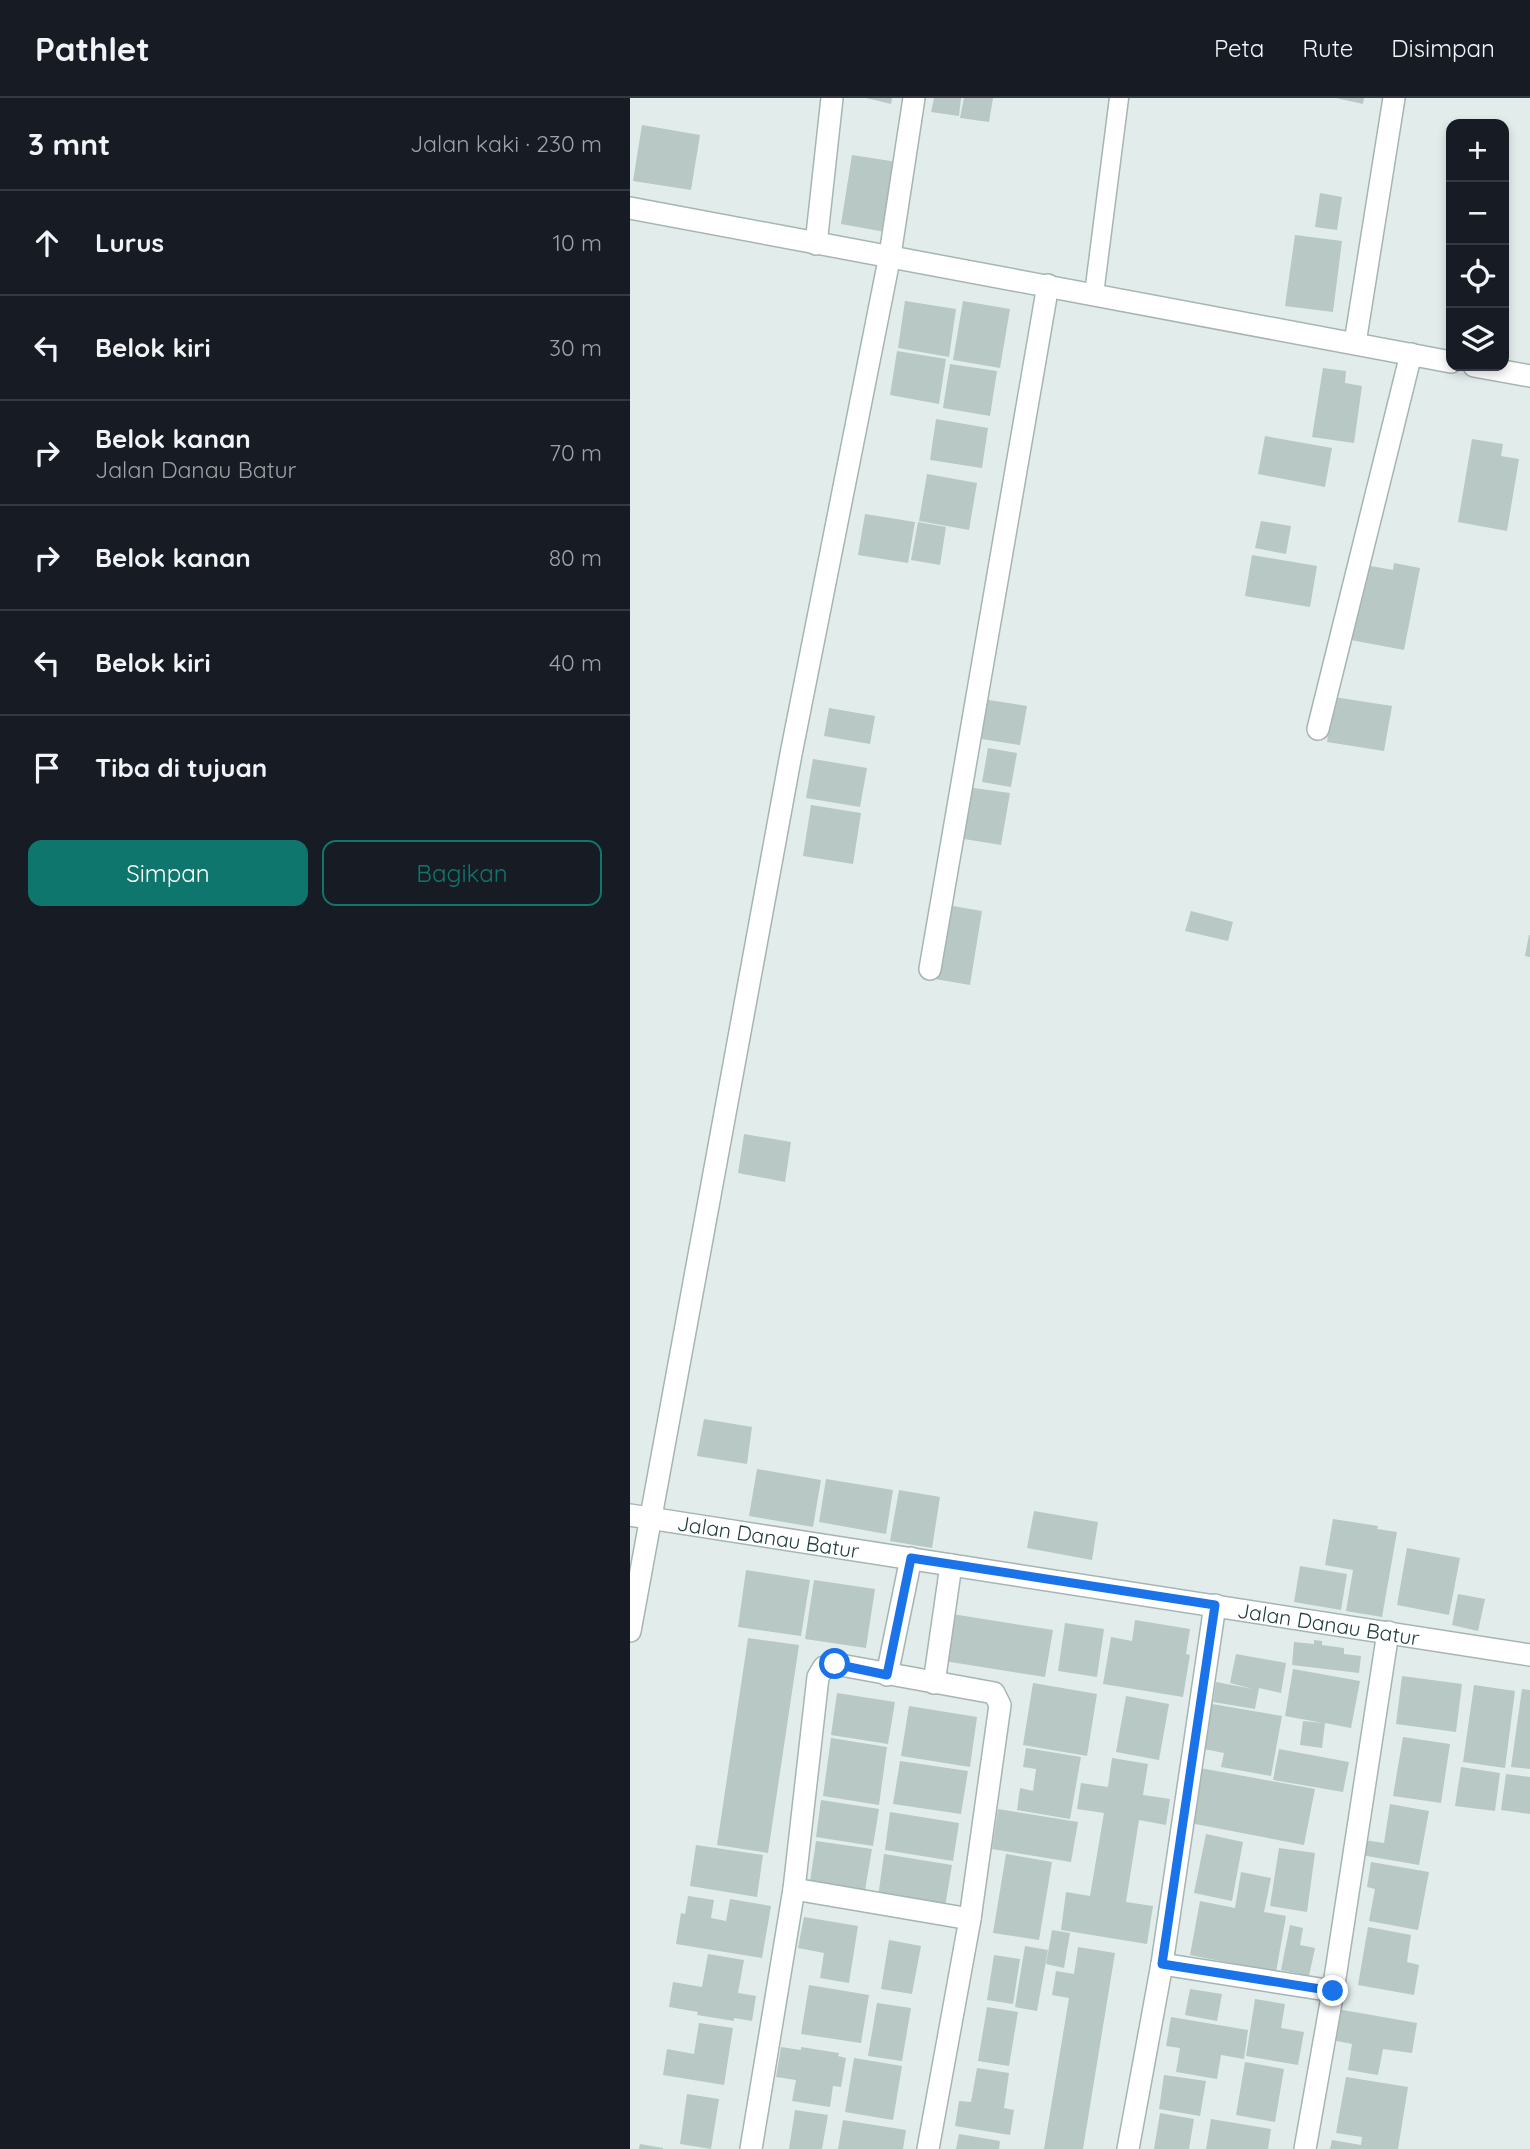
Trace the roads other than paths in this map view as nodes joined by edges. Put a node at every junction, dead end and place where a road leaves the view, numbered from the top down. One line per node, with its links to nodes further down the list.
1 (832, 98): 6 (street)
2 (914, 98): 7 (street)
3 (1119, 98): 9 (lane)
4 (1394, 98): 10 (street)
5 (630, 208): 6 (street)
6 (817, 244): 7 (street)
7 (890, 255): 8 (street); 17 (street)
8 (1048, 285): 9 (street); 16 (street)
9 (1094, 294): 10 (street)
10 (1355, 344): 11 (street)
11 (1411, 354): 12 (street); 15 (street)
12 (1446, 361)
13 (1502, 371): 14 (street)
14 (1530, 376)
15 (1318, 729)
16 (930, 969)
17 (640, 1516): 18 (street, Jalan Danau Batur); 21 (street)
18 (911, 1558): 19 (street, Jalan Danau Batur); 24 (street)
19 (951, 1564): 20 (street, Jalan Danau Batur); 25 (street)
20 (1215, 1605): 22 (street, Jalan Danau Batur); 28 (street)
21 (630, 1631)
22 (1388, 1632): 23 (street, Jalan Danau Batur); 29 (street)
23 (1530, 1655)
24 (887, 1675): 25 (street); 26 (street)
25 (934, 1682): 27 (street)
26 (794, 1889): 27 (street); 30 (street)
27 (970, 1919): 31 (street)
28 (1162, 1964): 29 (street); 32 (street)
29 (1333, 1991): 33 (street)
30 (751, 2149)
31 (928, 2149)
32 (1128, 2149)
33 (1305, 2149)

